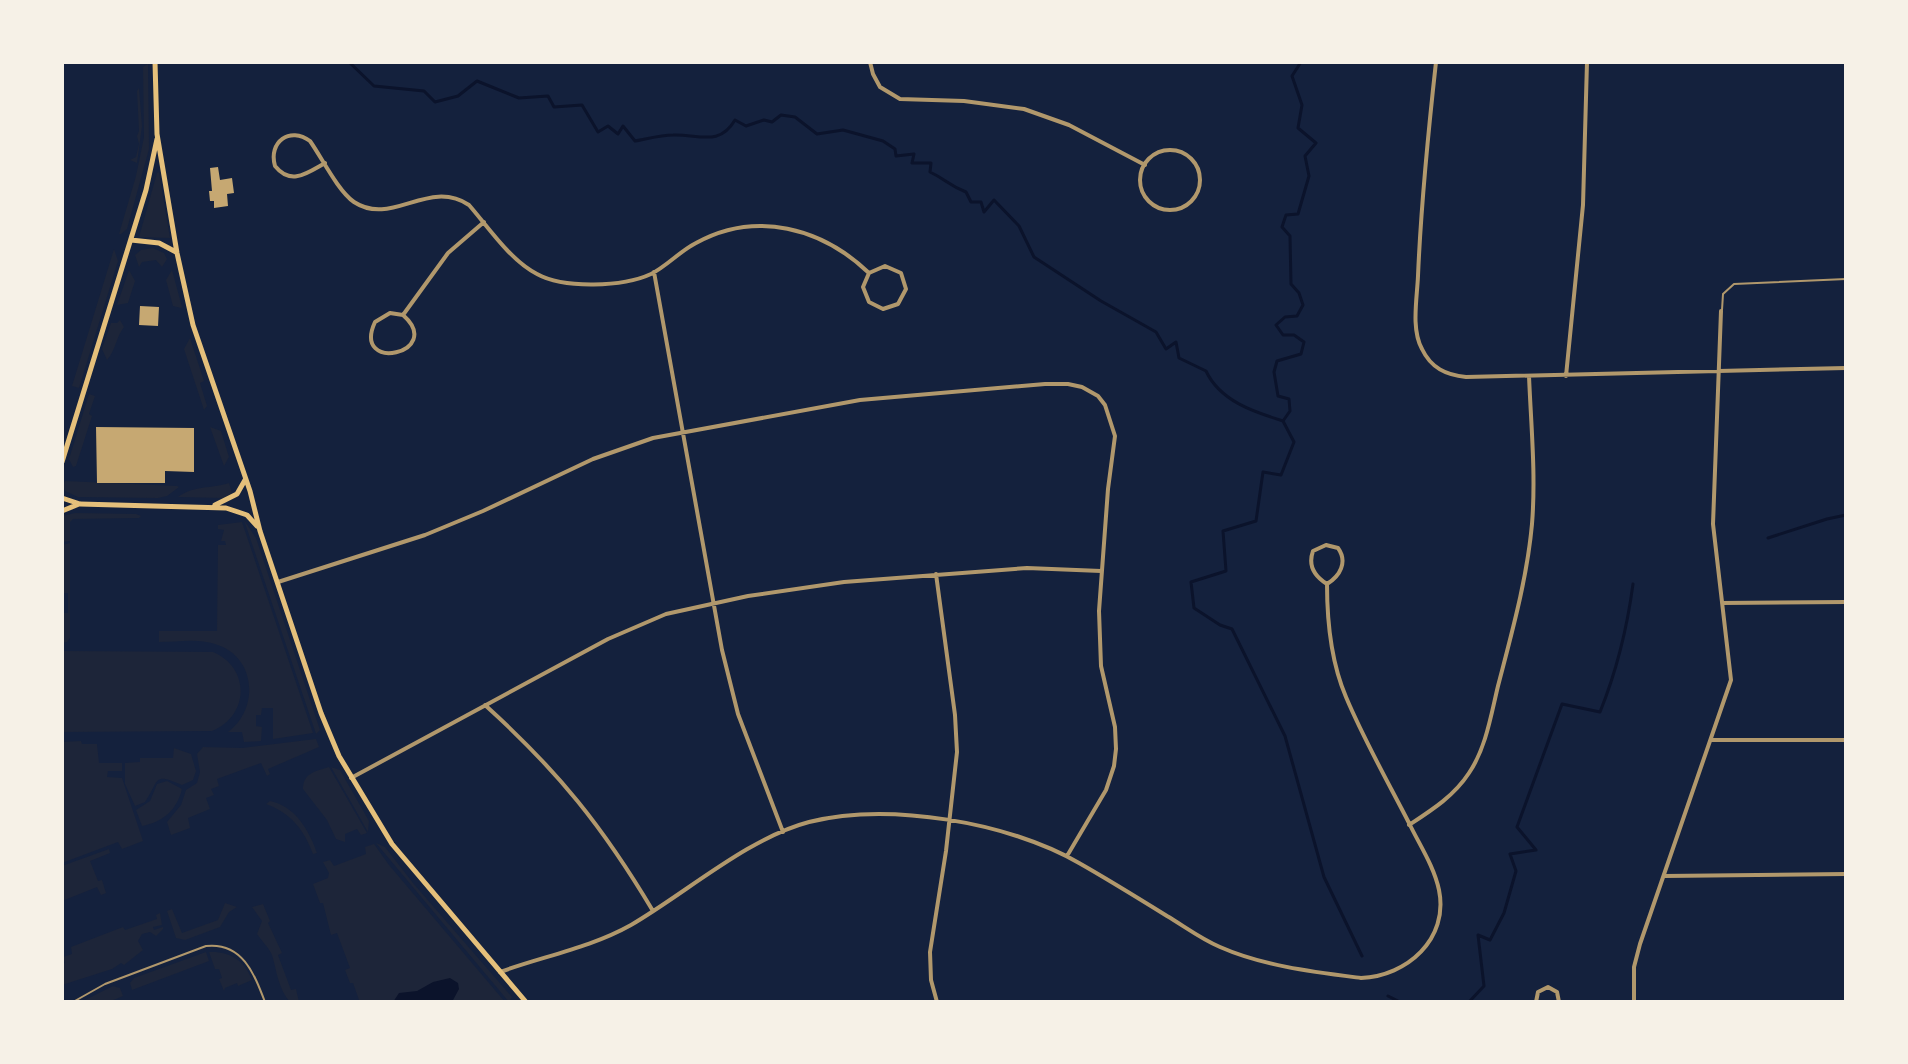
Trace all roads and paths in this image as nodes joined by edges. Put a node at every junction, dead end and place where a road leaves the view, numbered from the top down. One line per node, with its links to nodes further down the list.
1 (155, 62): 5 (main road)
2 (870, 62): 7 (street)
3 (1436, 62): 18 (street)
4 (1587, 62): 19 (street)
5 (157, 134): 9 (main road); 10 (main road)
6 (325, 163): 6 (street); 8 (street)
7 (1145, 165): 7 (street)
8 (484, 222): 11 (street); 15 (street)
9 (131, 240): 10 (main road); 21 (main road)
10 (177, 253): 22 (main road)
11 (654, 272): 12 (street); 20 (street)
12 (869, 273): 12 (street)
13 (1846, 279): 14 (lane)
14 (1721, 311): 17 (street)
15 (403, 315): 15 (street)
16 (1846, 368): 17 (street)
17 (1719, 372): 19 (street); 33 (street)
18 (1529, 376): 19 (street); 40 (street)
19 (1566, 376)
20 (682, 431): 28 (street); 30 (street); 34 (street)
21 (62, 462)
22 (245, 480): 25 (main road); 27 (main road)
23 (62, 498): 24 (main road)
24 (80, 504): 25 (main road); 26 (main road)
25 (210, 506): 27 (main road)
26 (62, 511)
27 (260, 531): 30 (main road)
28 (1101, 571): 29 (street); 42 (street)
29 (936, 574): 34 (street); 39 (street)
30 (277, 583): 38 (main road)
31 (1327, 584): 31 (street); 40 (street)
32 (1846, 602): 33 (street)
33 (1722, 603): 36 (street)
34 (712, 604): 35 (street); 41 (street)
35 (485, 705): 38 (street); 45 (street)
36 (1711, 740): 37 (street); 44 (street)
37 (1846, 740)
38 (351, 778): 46 (main road)
39 (949, 822): 41 (street); 42 (street); 50 (street)
40 (1409, 825): 42 (street)
41 (783, 832): 45 (street)
42 (1067, 856)
43 (1846, 874): 44 (street)
44 (1664, 876): 53 (street)
45 (653, 911): 46 (street)
46 (500, 972): 49 (main road)
47 (73, 1002): 48 (lane)
48 (265, 1002)
49 (526, 1002)
50 (937, 1002)
51 (1536, 1002): 52 (street)
52 (1559, 1002)
53 (1634, 1002)

